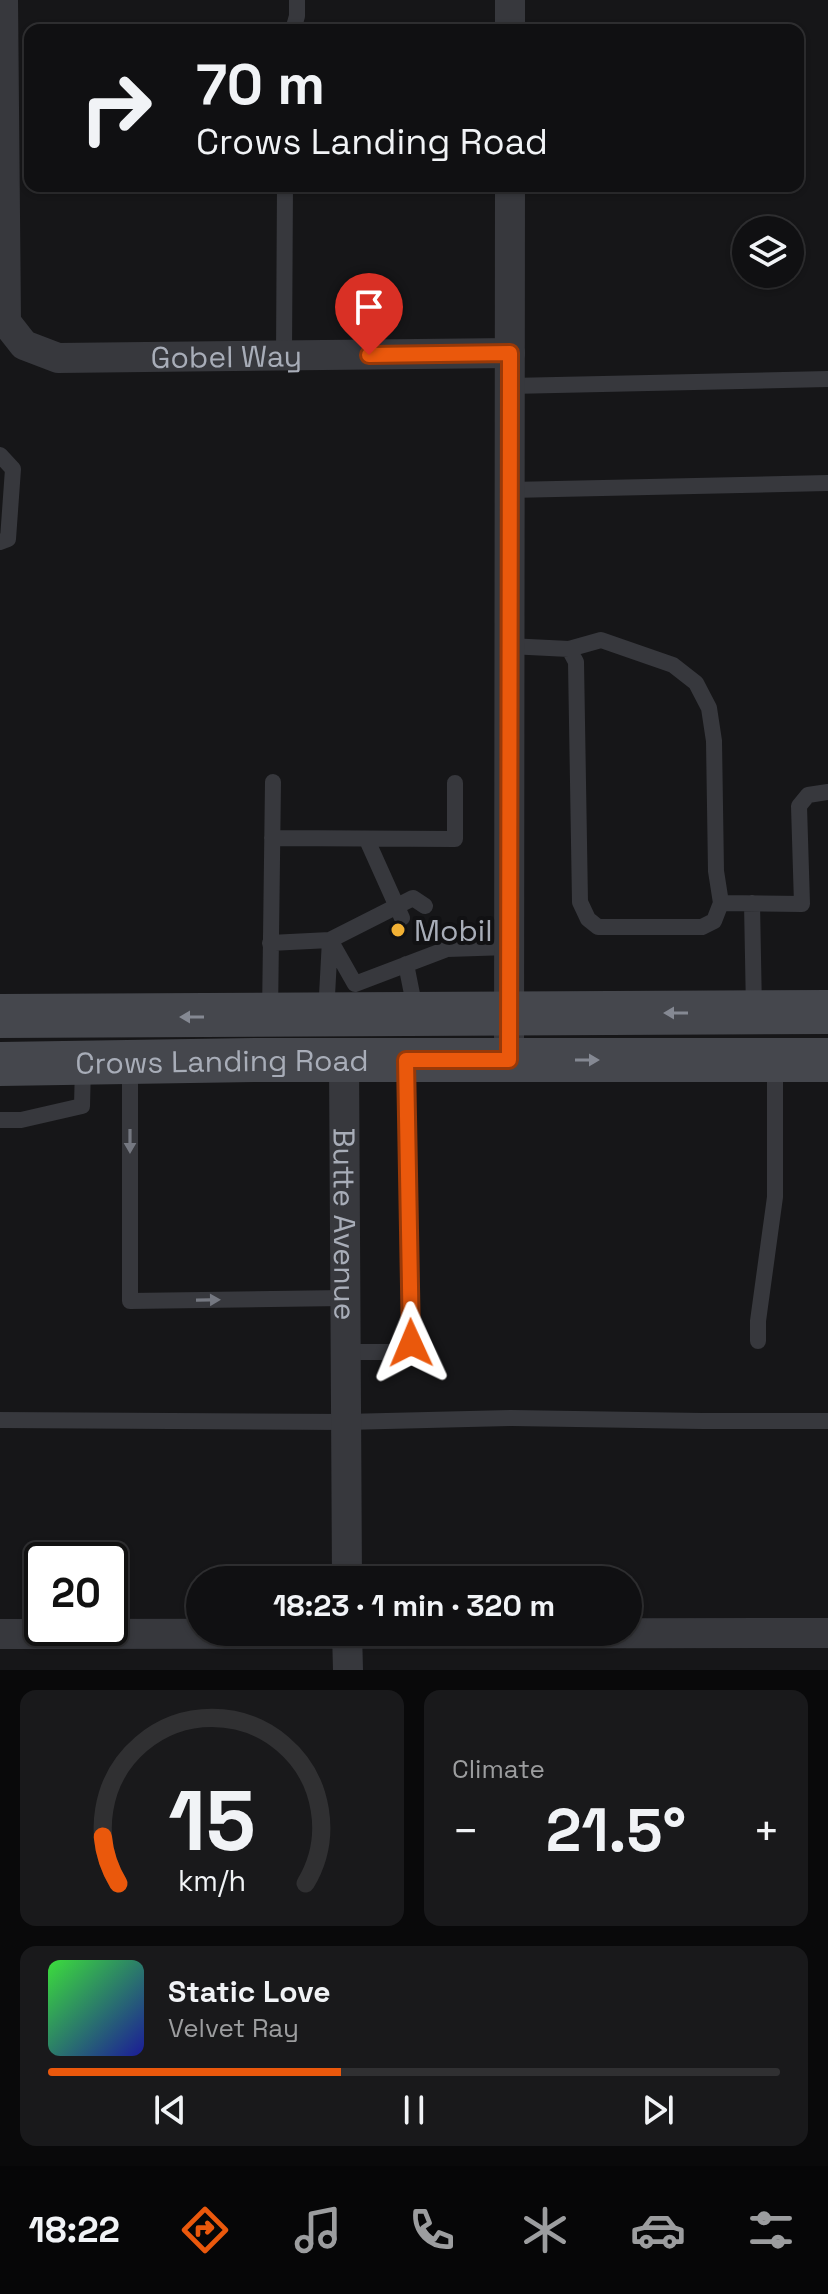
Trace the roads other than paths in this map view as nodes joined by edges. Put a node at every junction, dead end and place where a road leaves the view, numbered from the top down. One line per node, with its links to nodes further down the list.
1 (3, 0): 8 (street)
2 (297, 0): 4 (lane)
3 (510, 0): 5 (street)
4 (295, 24)
5 (510, 24)
6 (285, 192): 10 (lane)
7 (510, 192): 9 (street)
8 (3, 325): 10 (street, Gobel Way)
9 (510, 353): 10 (street, Gobel Way); 12 (street)
10 (284, 355)
11 (828, 379): 12 (lane)
12 (510, 386): 15 (street)
13 (0, 455): 16 (lane)
14 (828, 483): 15 (lane)
15 (510, 490): 17 (street)
16 (0, 542)
17 (509, 646): 18 (lane); 30 (street)
18 (569, 649): 24 (lane); 24 (lane)
19 (273, 782): 22 (lane)
20 (455, 783): 23 (lane)
21 (828, 792): 25 (lane)
22 (272, 838): 23 (lane); 29 (lane)
23 (367, 840): 27 (lane)
24 (721, 903): 25 (lane)
25 (752, 903): 33 (lane)
26 (425, 906): 27 (lane)
27 (400, 912): 28 (lane)
28 (330, 940): 29 (lane); 31 (lane); 39 (lane)
29 (270, 943): 38 (lane)
30 (509, 947): 31 (lane); 35 (street)
31 (405, 961): 34 (lane)
32 (828, 1012): 33 (main road, Crows Landing Road)
33 (754, 1013): 35 (main road, Crows Landing Road, one-way to 35)
34 (416, 1015): 35 (main road, Crows Landing Road); 39 (main road, Crows Landing Road)
35 (508, 1015): 43 (street)
36 (0, 1016): 37 (main road, Crows Landing Road)
37 (71, 1016): 38 (main road, Crows Landing Road, one-way to 37); 40 (main road)
38 (270, 1016): 39 (main road, Crows Landing Road)
39 (326, 1016)
40 (0, 1043)
41 (344, 1060): 42 (main road, Crows Landing Road); 47 (main road, Crows Landing Road); 50 (street, Butte Avenue)
42 (406, 1060): 43 (main road, Crows Landing Road); 52 (lane)
43 (509, 1060): 44 (main road, Crows Landing Road, one-way to 44)
44 (775, 1060): 45 (main road, Crows Landing Road); 51 (lane)
45 (828, 1060)
46 (83, 1063): 47 (main road, Crows Landing Road); 48 (main road, Crows Landing Road); 49 (lane)
47 (130, 1063): 50 (lane, one-way to 50)
48 (0, 1064)
49 (0, 1120)
50 (344, 1298): 52 (street, Butte Avenue)
51 (758, 1341)
52 (345, 1352): 55 (street, Butte Avenue)
53 (0, 1420): 55 (lane)
54 (828, 1421): 55 (lane)
55 (345, 1422): 56 (street, Butte Avenue)
56 (347, 1566)
57 (186, 1633): 60 (street)
58 (642, 1633): 59 (street)
59 (828, 1633)
60 (0, 1634)
61 (347, 1646): 62 (street)
62 (348, 1670)

